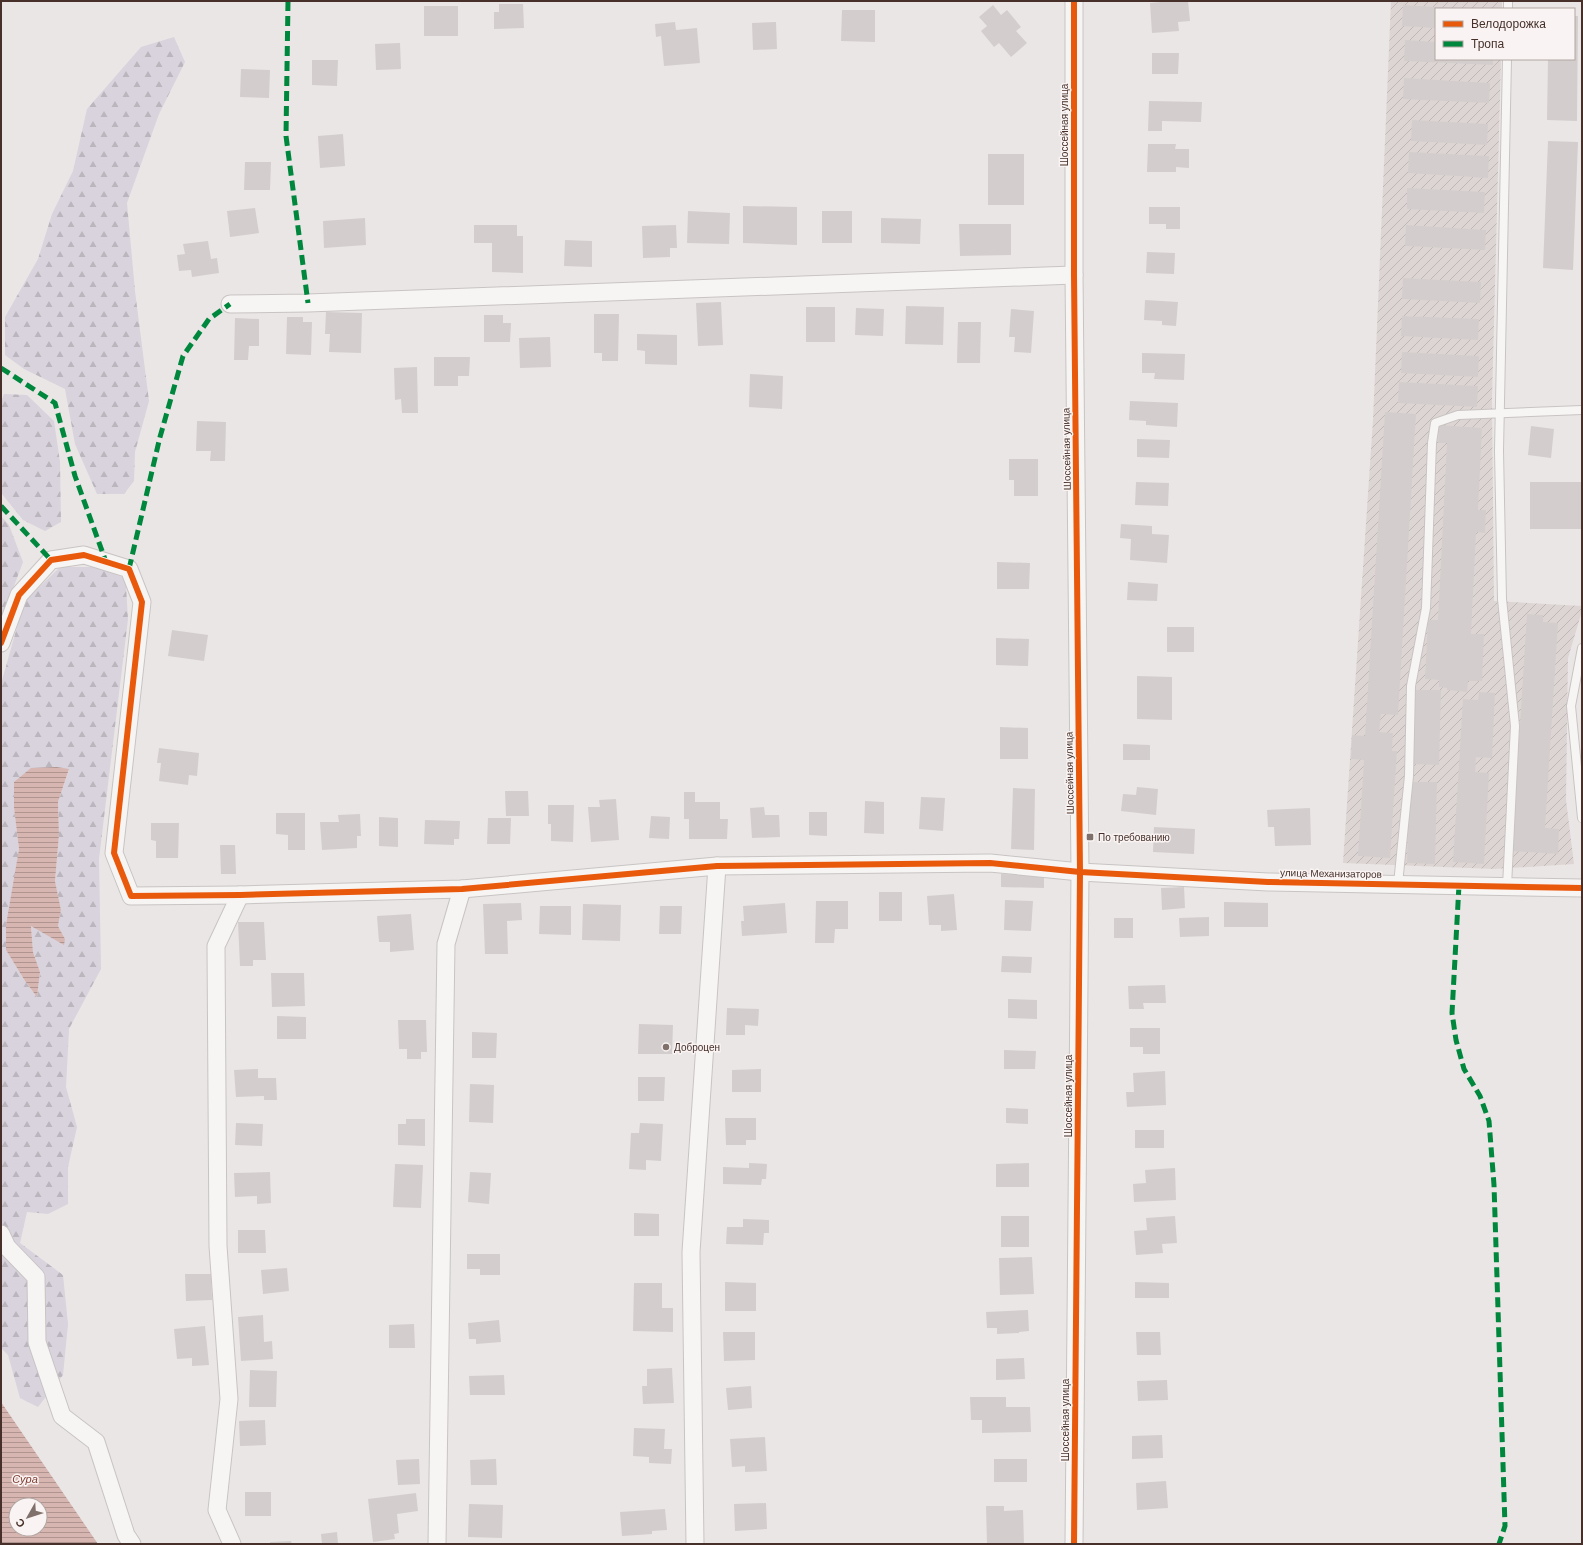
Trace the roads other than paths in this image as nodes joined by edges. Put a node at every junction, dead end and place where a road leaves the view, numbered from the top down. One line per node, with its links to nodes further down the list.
1 (1074, 1): 3 (street, Шоссейная улица)
2 (1507, 60): 6 (lane)
3 (1074, 275): 4 (street); 11 (street, Шоссейная улица)
4 (230, 304)
5 (1582, 410): 6 (lane)
6 (1500, 414): 12 (lane); 13 (lane)
7 (1, 643): 16 (street, улица Механизаторов)
8 (1582, 648): 9 (lane)
9 (1582, 818)
10 (717, 866): 11 (street, улица Механизаторов); 15 (street, улица Механизаторов); 21 (street)
11 (1080, 872): 12 (street, улица Механизаторов); 22 (street, Шоссейная улица)
12 (1398, 884): 13 (street, улица Механизаторов)
13 (1507, 886): 14 (street, улица Механизаторов)
14 (1582, 888)
15 (462, 889): 16 (street, улица Механизаторов); 20 (street)
16 (240, 895): 19 (street)
17 (1, 1234): 18 (street)
18 (132, 1544)
19 (232, 1544)
20 (437, 1544)
21 (695, 1544)
22 (1074, 1544)

